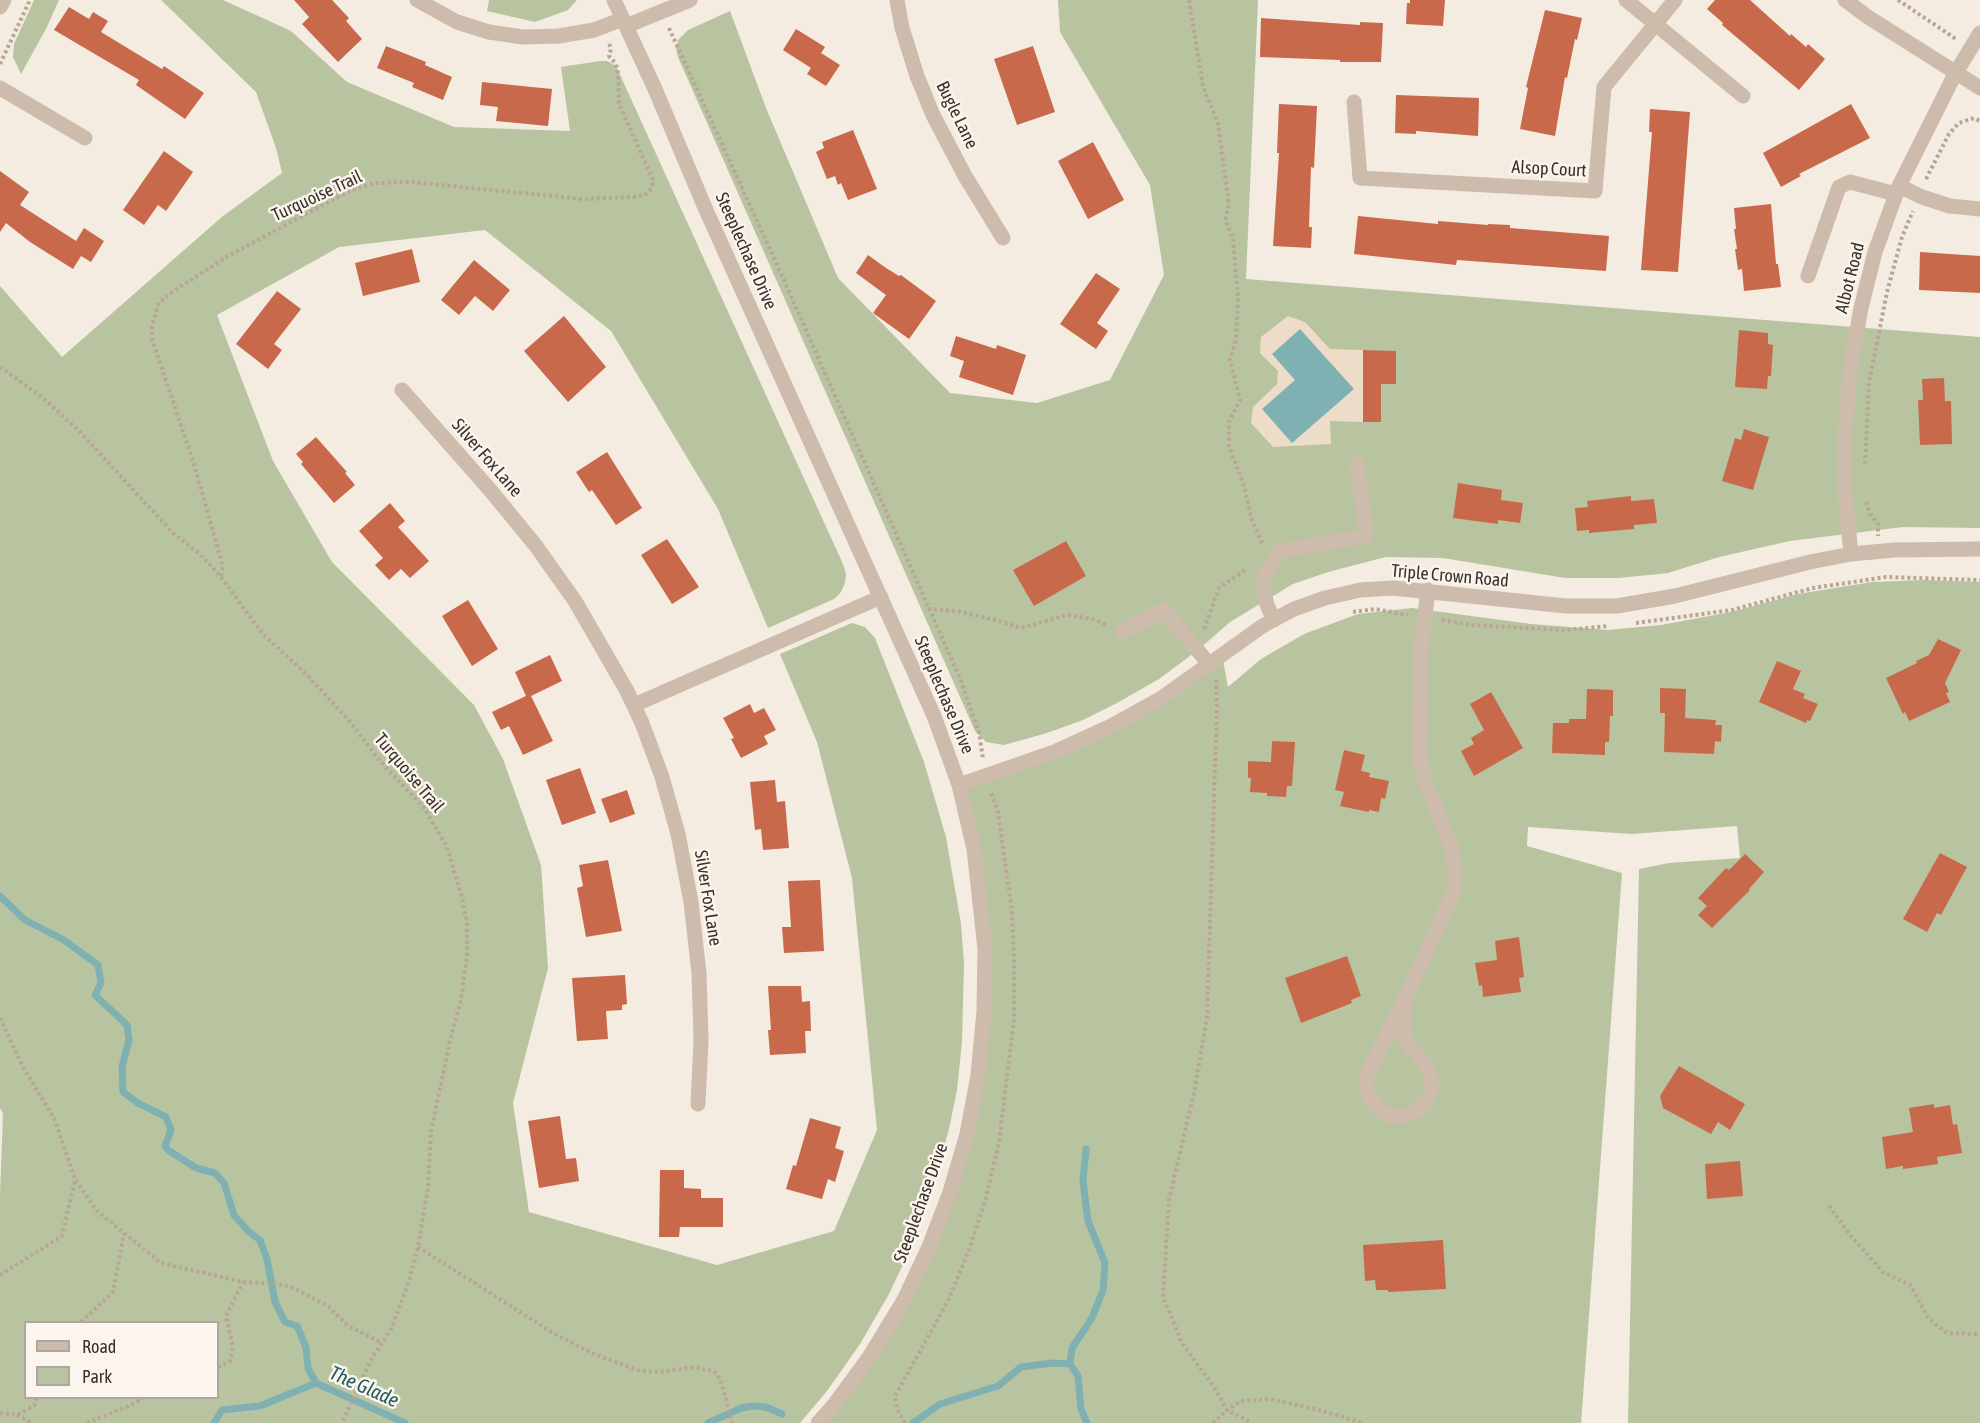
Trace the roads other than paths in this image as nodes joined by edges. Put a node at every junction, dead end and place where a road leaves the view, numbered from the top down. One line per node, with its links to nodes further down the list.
1 (4, 0): 9 (street)
2 (417, 0): 10 (street)
3 (614, 0): 10 (street, Steeplechase Drive)
4 (690, 0): 10 (street)
5 (897, 0): 21 (street, Bugle Lane)
6 (1626, 0): 11 (street)
7 (1675, 0): 11 (street, Alsop Court)
8 (1845, 0): 13 (street)
9 (0, 7)
10 (624, 23): 28 (street, Steeplechase Drive)
11 (1655, 25): 16 (street); 17 (street, Alsop Court)
12 (1980, 33): 13 (street, Albot Road)
13 (1955, 74): 15 (street); 19 (street, Albot Road)
14 (0, 88): 18 (street)
15 (1980, 88)
16 (1743, 96)
17 (1354, 102)
18 (84, 138)
19 (1898, 190): 20 (street); 22 (street); 26 (street, Albot Road)
20 (1980, 208)
21 (1003, 238)
22 (1809, 276)
23 (402, 390): 32 (street, Silver Fox Lane)
24 (1357, 464): 29 (street)
25 (1980, 549): 26 (street, Triple Crown Road)
26 (1851, 554): 27 (street, Triple Crown Road)
27 (1428, 590): 29 (street, Triple Crown Road); 34 (street)
28 (880, 597): 32 (street); 33 (street, Steeplechase Drive)
29 (1274, 620): 31 (street, Triple Crown Road)
30 (1123, 631): 31 (street)
31 (1211, 663): 33 (street, Triple Crown Road)
32 (634, 705): 35 (street, Silver Fox Lane)
33 (959, 785): 36 (street, Steeplechase Drive)
34 (1405, 999): 34 (street)
35 (698, 1104)
36 (818, 1423)

